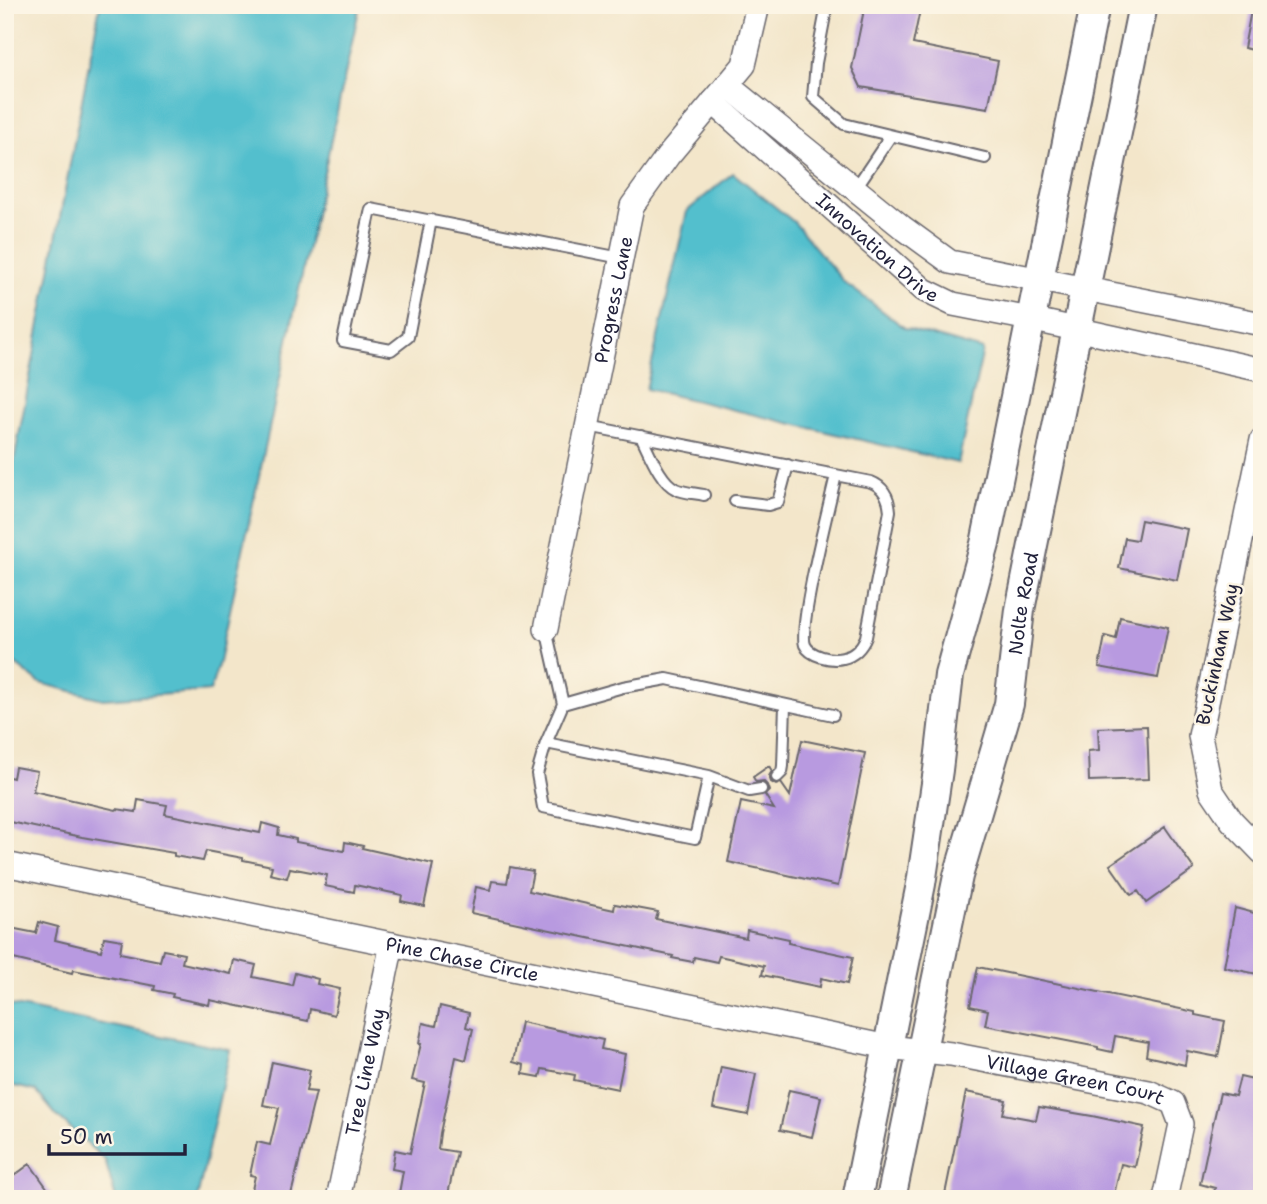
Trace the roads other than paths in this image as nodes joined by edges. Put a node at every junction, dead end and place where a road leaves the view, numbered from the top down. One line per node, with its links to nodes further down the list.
1 (758, 5): 5 (street, Progress Lane)
2 (827, 5): 6 (lane)
3 (1095, 5): 11 (street)
4 (1143, 5): 12 (street, Nolte Road)
5 (720, 94): 8 (street, Innovation Drive); 10 (street, Progress Lane); 13 (street, Innovation Drive)
6 (890, 136): 7 (lane); 8 (lane)
7 (985, 158)
8 (855, 189): 11 (street, Innovation Drive)
9 (431, 220): 9 (lane); 10 (lane)
10 (621, 258): 17 (street, Progress Lane)
11 (1038, 279): 12 (street, Innovation Drive); 13 (street)
12 (1086, 290): 14 (street, Innovation Drive); 15 (street, Nolte Road)
13 (1030, 319): 15 (street, Innovation Drive); 35 (street)
14 (1262, 324)
15 (1077, 330): 16 (street, Innovation Drive); 36 (street, Nolte Road)
16 (1262, 370)
17 (588, 426): 18 (lane); 24 (street, Progress Lane)
18 (641, 436): 20 (lane); 22 (lane)
19 (1262, 440): 32 (street, Buckinham Way)
20 (788, 465): 21 (lane); 23 (lane)
21 (836, 475): 21 (lane)
22 (704, 495)
23 (735, 501)
24 (546, 629): 25 (lane)
25 (563, 704): 26 (lane); 28 (lane)
26 (785, 705): 27 (lane); 30 (lane)
27 (833, 715)
28 (546, 743): 29 (lane); 29 (lane)
29 (709, 776): 31 (lane)
30 (777, 778)
31 (761, 789)
32 (1262, 852)
33 (5, 864): 34 (street, Pine Chase Circle)
34 (392, 944): 35 (street, Pine Chase Circle); 37 (street, Tree Line Way)
35 (887, 1047): 36 (street, Pine Chase Circle); 38 (street)
36 (922, 1050): 39 (street, Nolte Road); 40 (street, Village Green Court)
37 (338, 1199)
38 (857, 1199)
39 (891, 1199)
40 (1165, 1199)

